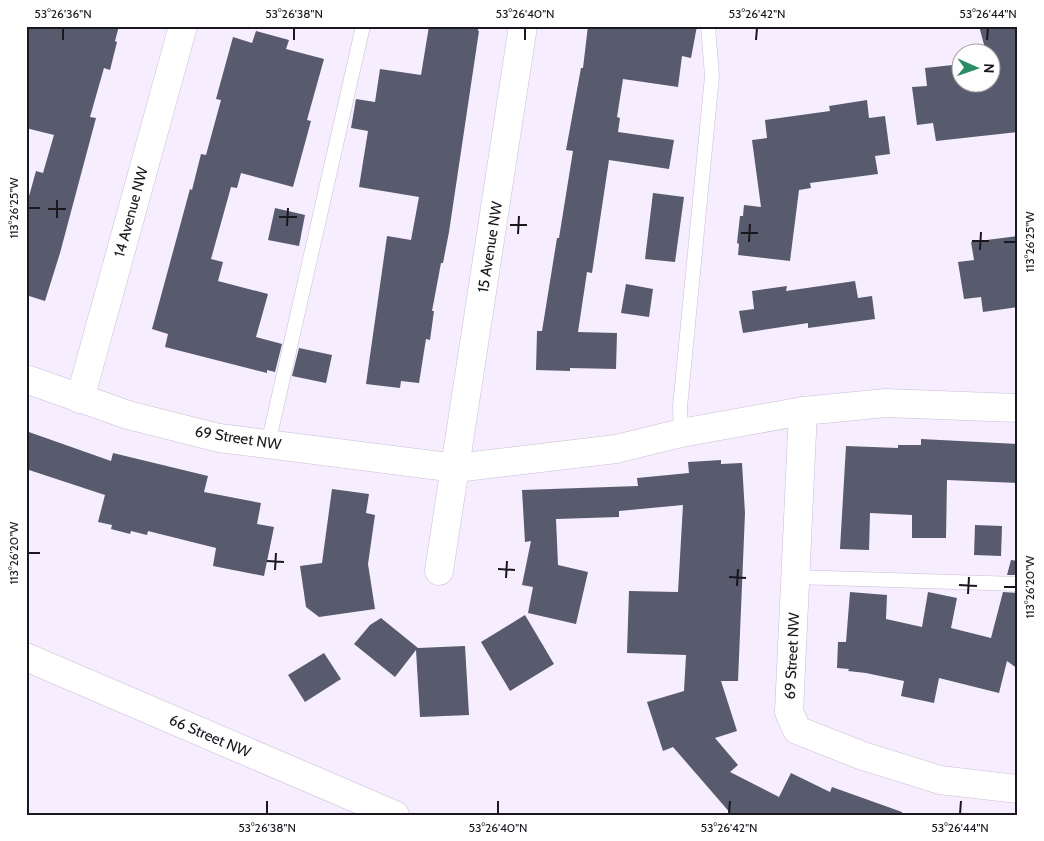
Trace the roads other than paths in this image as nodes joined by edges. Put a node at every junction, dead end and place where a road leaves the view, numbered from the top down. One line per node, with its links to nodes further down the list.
1 (183, 26): 6 (street, 14 Avenue NW)
2 (363, 26): 10 (lane)
3 (523, 26): 11 (street, 15 Avenue NW)
4 (708, 26): 9 (lane)
5 (26, 380): 6 (street, 69 Street NW)
6 (80, 399): 10 (street, 69 Street NW)
7 (1018, 408): 8 (street, 69 Street NW)
8 (803, 411): 9 (street, 69 Street NW); 13 (street, 69 Street NW)
9 (681, 433): 11 (street, 69 Street NW)
10 (268, 444): 11 (street, 69 Street NW)
11 (456, 468): 12 (street)
12 (439, 571)
13 (795, 577): 14 (lane); 16 (street, 69 Street NW)
14 (1018, 584)
15 (26, 657): 17 (street, 66 Street NW)
16 (1018, 789)
17 (395, 815)

